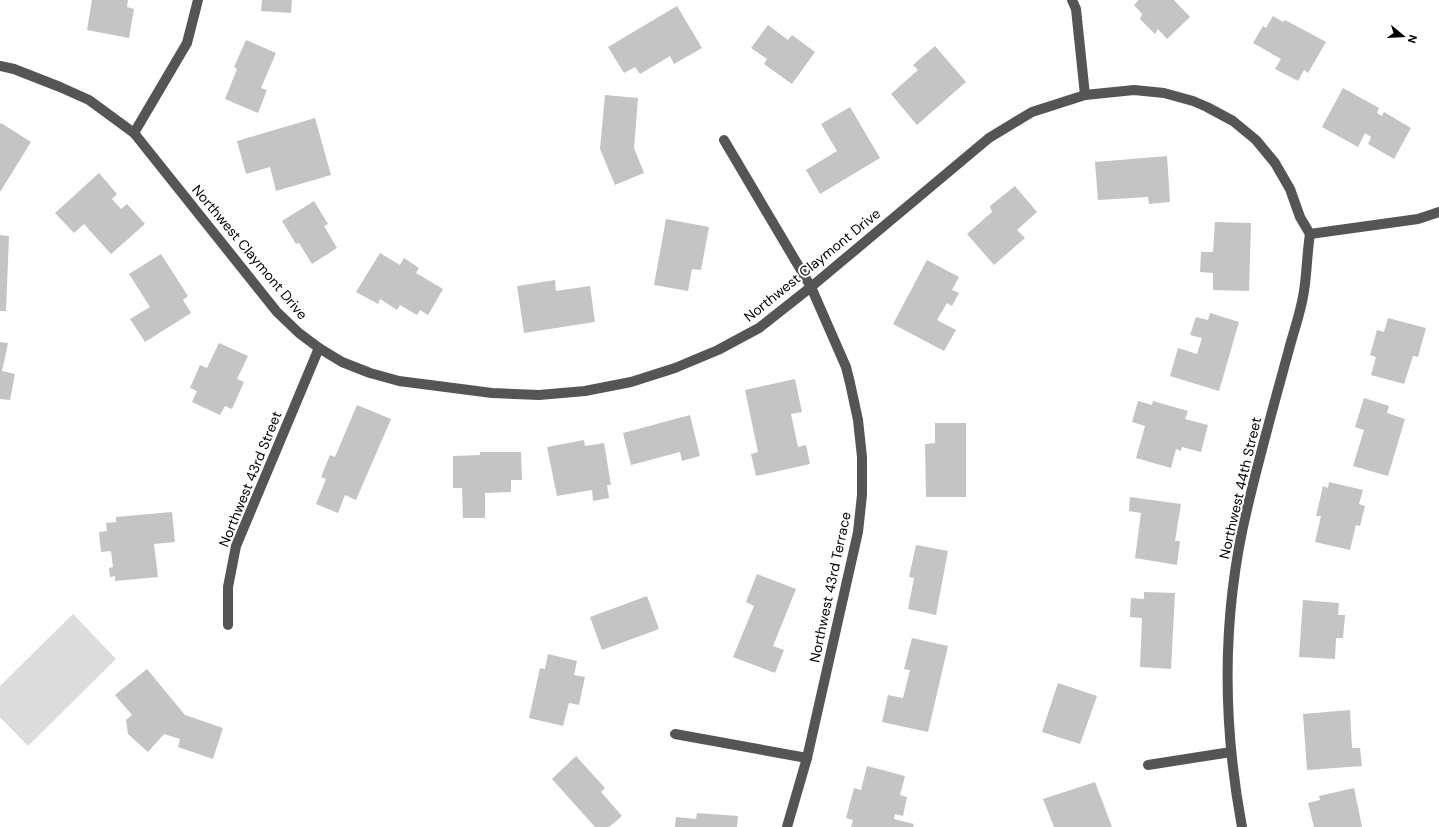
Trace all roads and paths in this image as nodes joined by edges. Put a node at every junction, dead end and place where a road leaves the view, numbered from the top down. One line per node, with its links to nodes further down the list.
1 (198, 0): 5 (street)
2 (1072, 0): 4 (street)
3 (0, 66): 5 (street, Northwest Claymont Drive)
4 (1085, 95): 8 (street, Northwest Claymont Drive); 9 (street, Northwest Claymont Drive)
5 (134, 133): 10 (street, Northwest Claymont Drive)
6 (724, 140): 9 (street, Northwest 43rd Terrace)
7 (1439, 212): 8 (street)
8 (1310, 234): 13 (street, Northwest 44th Street)
9 (811, 287): 10 (street, Northwest Claymont Drive); 14 (street, Northwest 43rd Terrace)
10 (319, 348): 11 (street, Northwest 43rd Street)
11 (228, 625)
12 (675, 734): 14 (street)
13 (1231, 752): 15 (street); 17 (street, Northwest 44th Street)
14 (807, 758): 16 (street, Northwest 43rd Terrace)
15 (1148, 765)
16 (787, 827)
17 (1242, 827)

